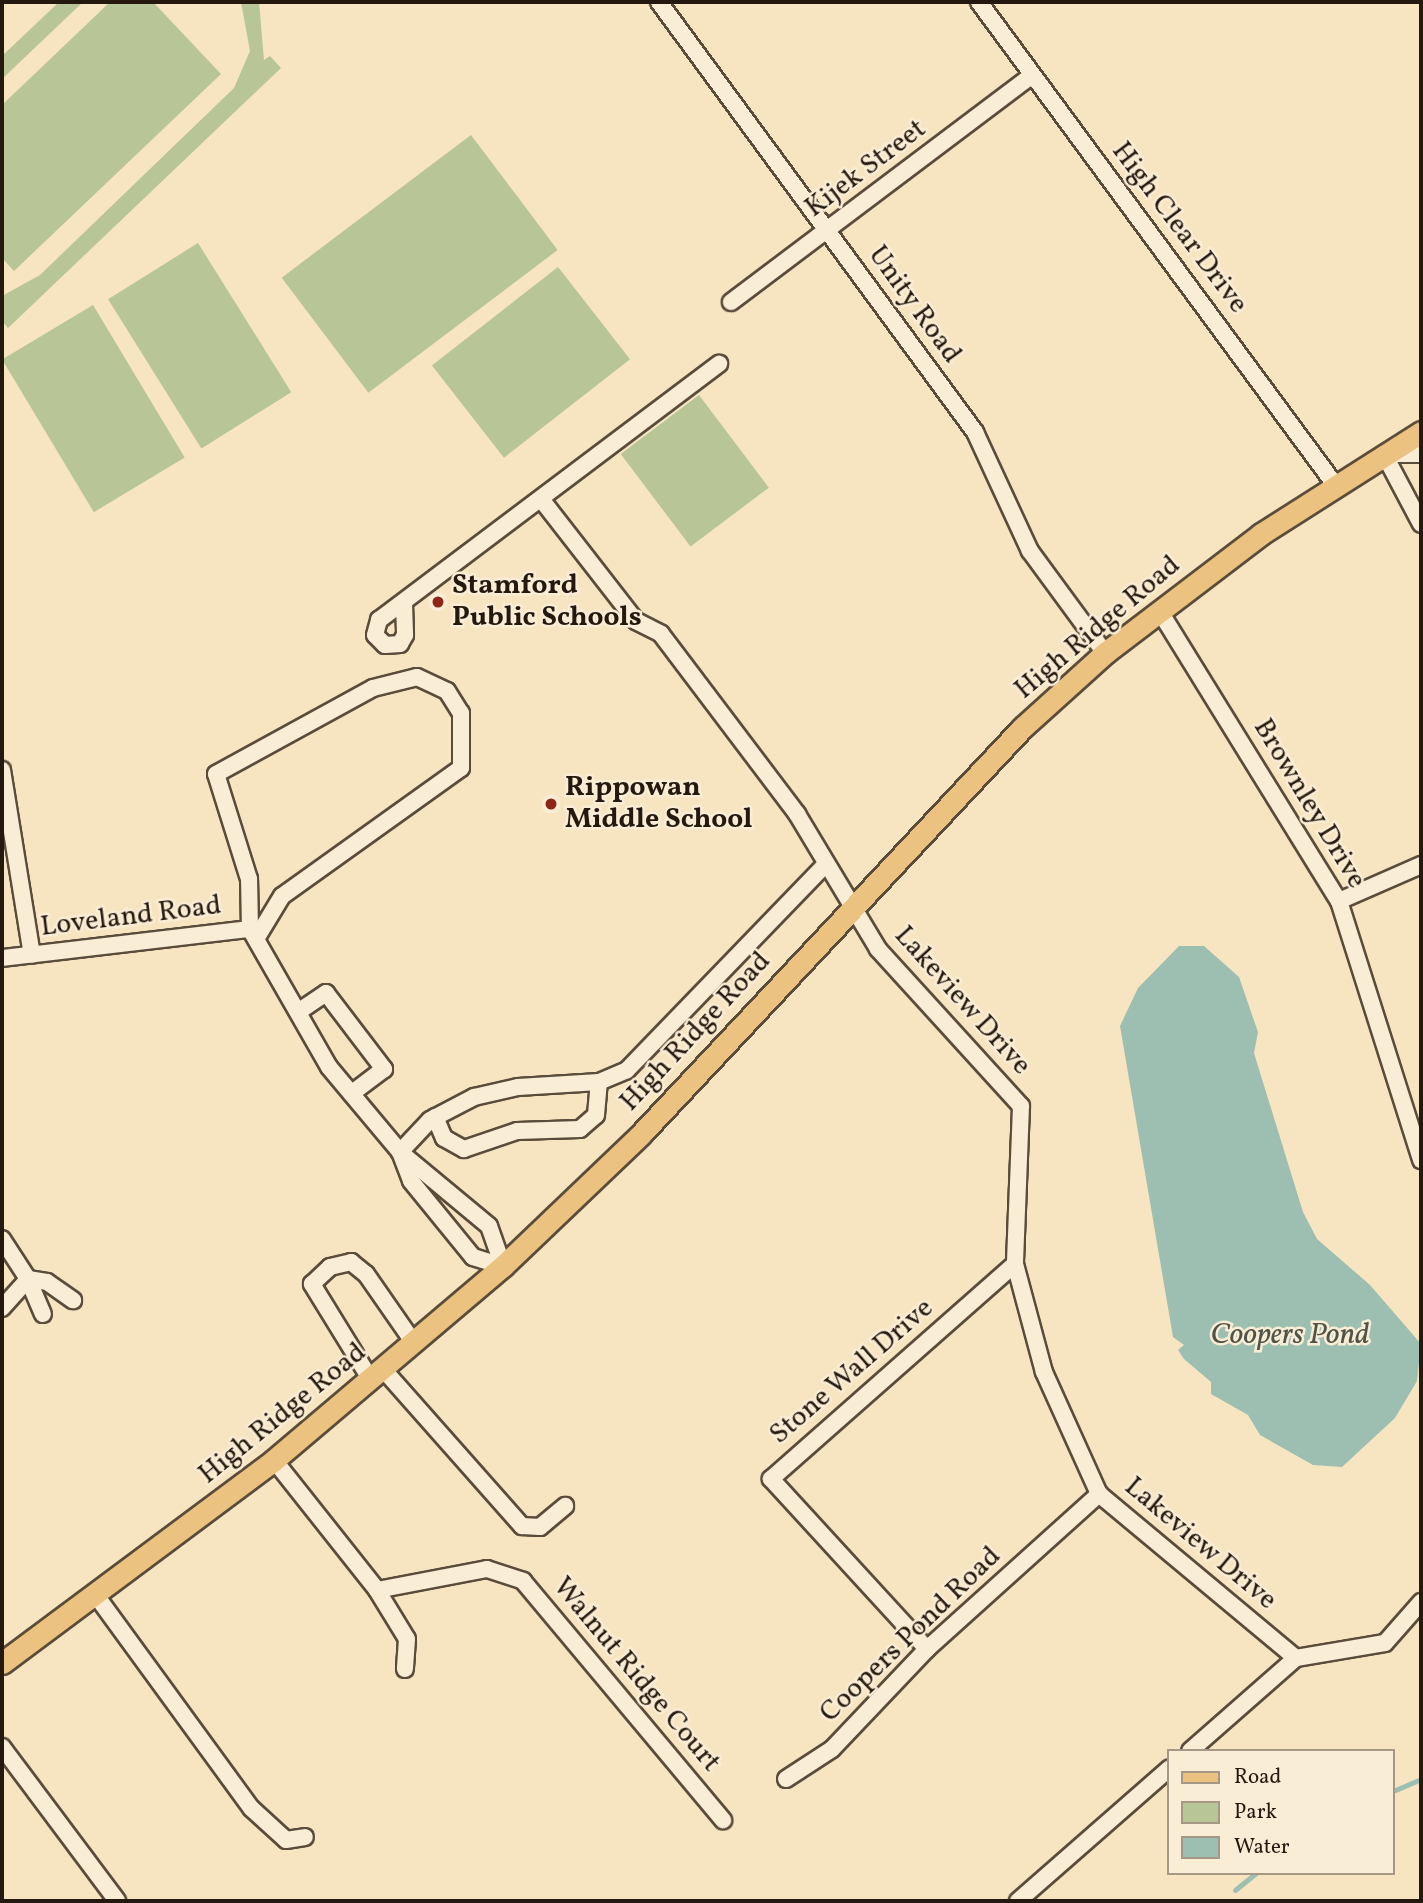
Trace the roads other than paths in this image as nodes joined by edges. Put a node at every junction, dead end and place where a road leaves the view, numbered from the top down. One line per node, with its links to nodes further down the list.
1 (659, 2): 4 (street, Unity Road)
2 (979, 2): 3 (street, High Clear Drive)
3 (1032, 75): 4 (street, Kijek Street); 10 (street, High Clear Drive)
4 (828, 231): 5 (street, Kijek Street); 15 (street, Unity Road)
5 (731, 302)
6 (719, 364): 11 (street)
7 (1421, 432): 8 (main road, High Ridge Road)
8 (1384, 454): 9 (street); 10 (main road, High Ridge Road); 12 (street)
9 (1421, 454)
10 (1336, 486): 14 (main road, High Ridge Road)
11 (541, 499): 13 (street); 17 (street, Lakeview Drive)
12 (1421, 523)
13 (404, 604)
14 (1159, 610): 15 (main road, High Ridge Road); 19 (street, Brownley Drive)
15 (1105, 653): 20 (main road, High Ridge Road)
16 (2, 771): 22 (street)
17 (826, 864): 20 (street, Lakeview Drive); 25 (street)
18 (1421, 865): 19 (street)
19 (1339, 901): 27 (street, Brownley Drive)
20 (851, 905): 32 (street, Lakeview Drive); 33 (main road, High Ridge Road)
21 (253, 934): 21 (street); 22 (street, Loveland Road); 24 (street, Loveland Road)
22 (32, 955): 23 (street, Loveland Road)
23 (2, 958)
24 (298, 1012): 26 (street, Loveland Road); 26 (street)
25 (599, 1082): 28 (street); 28 (street)
26 (352, 1094): 29 (street, Loveland Road)
27 (1413, 1110): 30 (street, Brownley Drive)
28 (435, 1117): 29 (street)
29 (400, 1152): 33 (street, Loveland Road); 33 (street, Loveland Road)
30 (1421, 1160)
31 (3, 1238): 34 (street)
32 (1015, 1264): 41 (street, Lakeview Drive); 46 (street, Stone Wall Drive)
33 (503, 1266): 38 (main road, High Ridge Road)
34 (28, 1279): 35 (street); 36 (street); 37 (street)
35 (73, 1300)
36 (2, 1308)
37 (43, 1314)
38 (414, 1343): 39 (main road, High Ridge Road); 39 (street)
39 (377, 1375): 40 (main road, High Ridge Road); 42 (street)
40 (274, 1460): 43 (street); 44 (main road, High Ridge Road)
41 (1099, 1494): 46 (street, Coopers Pond Road); 47 (street, Lakeview Drive)
42 (565, 1506)
43 (377, 1590): 49 (street); 54 (street, Walnut Ridge Court)
44 (95, 1594): 48 (main road, High Ridge Road); 55 (street)
45 (1421, 1602): 47 (street)
46 (927, 1649): 53 (street, Coopers Pond Road)
47 (1296, 1658): 51 (street)
48 (2, 1663)
49 (405, 1669)
50 (2, 1746): 56 (street)
51 (1192, 1749)
52 (1168, 1770): 57 (street)
53 (786, 1779)
54 (723, 1821)
55 (305, 1837)
56 (117, 1901)
57 (1018, 1901)

